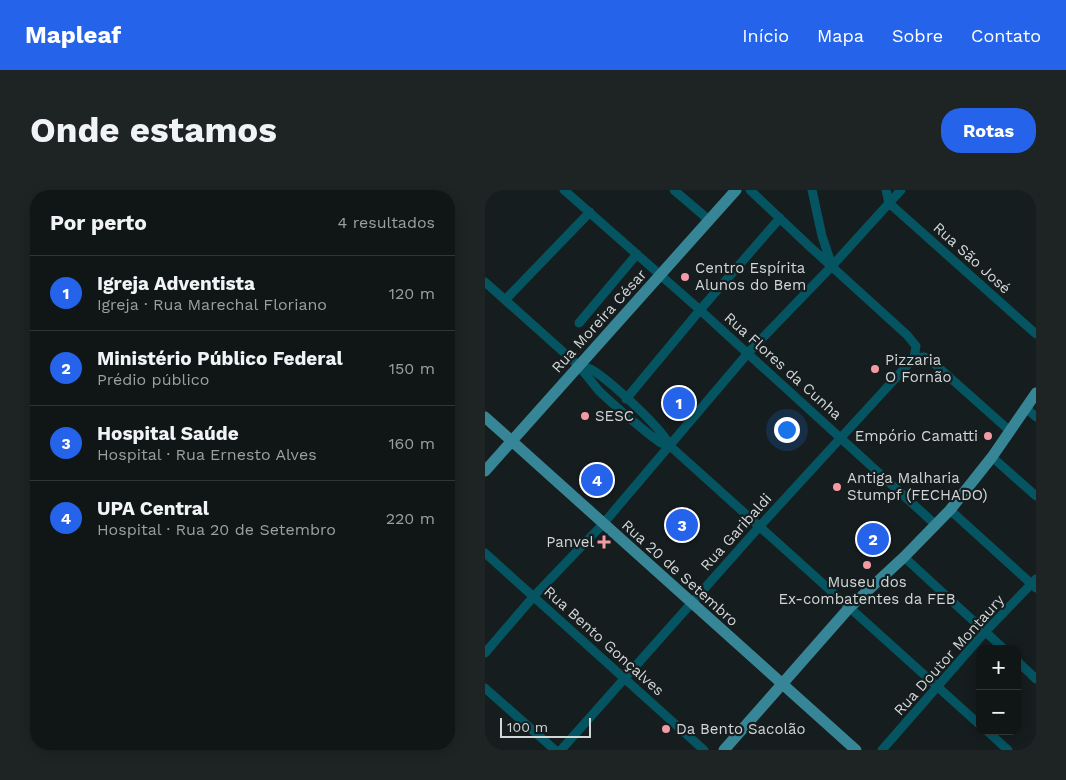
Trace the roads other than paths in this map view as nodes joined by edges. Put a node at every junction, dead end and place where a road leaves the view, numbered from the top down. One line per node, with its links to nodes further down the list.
1 (564, 190): 9 (street, Rua Flores da Cunha)
2 (675, 190): 11 (street)
3 (736, 190): 11 (main road, Rua Moreira César)
4 (750, 190): 10 (street)
5 (812, 190): 12 (street)
6 (886, 190): 8 (street)
7 (901, 190): 8 (street)
8 (889, 203): 15 (street); 21 (street, Rua São José)
9 (590, 212): 14 (street, Rua Flores da Cunha); 18 (street)
10 (780, 218): 13 (street); 19 (street)
11 (709, 220): 16 (main road, Rua Moreira César)
12 (822, 236): 13 (street); 15 (street)
13 (808, 245): 15 (street)
14 (637, 254): 16 (street, Rua Flores da Cunha); 20 (street)
15 (832, 266): 22 (street); 23 (street)
16 (660, 276): 19 (street, Rua Flores da Cunha); 24 (main road, Rua Moreira César)
17 (486, 285): 18 (street)
18 (505, 300): 24 (street)
19 (700, 310): 22 (street, Rua Flores da Cunha); 26 (street)
20 (579, 323)
21 (1036, 334)
22 (748, 353): 31 (street, Rua Flores da Cunha); 33 (street)
23 (914, 358): 30 (street); 31 (street, Rua Garibaldi)
24 (579, 366): 26 (street); 32 (main road, Rua Moreira César); 33 (street)
25 (1036, 393): 27 (main road)
26 (626, 398): 33 (street)
27 (1026, 408): 29 (street); 30 (main road)
28 (485, 417): 32 (main road, Rua 20 de Setembro)
29 (1036, 417)
30 (1010, 431): 34 (main road)
31 (840, 437): 39 (street, Rua Flores da Cunha); 40 (street, Rua Garibaldi)
32 (512, 441): 35 (main road, Rua Moreira César); 38 (main road, Rua 20 de Setembro)
33 (670, 446): 38 (street); 40 (street)
34 (992, 457): 36 (street); 37 (main road)
35 (485, 472)
36 (1036, 496)
37 (950, 510): 39 (main road); 43 (street)
38 (603, 524): 44 (street); 45 (main road, Rua 20 de Setembro)
39 (936, 525): 42 (main road)
40 (759, 527): 45 (street, Rua Garibaldi); 46 (street)
41 (485, 553): 44 (street, Rua Bento Gonçalves)
42 (904, 557): 46 (main road); 47 (street)
43 (1035, 584): 47 (street, Rua Doutor Montaury)
44 (534, 596): 49 (street); 52 (street, Rua Bento Gonçalves)
45 (692, 603): 52 (street, Rua Garibaldi); 53 (main road, Rua 20 de Setembro)
46 (849, 608): 53 (main road); 54 (street)
47 (985, 632): 48 (street); 54 (street, Rua Doutor Montaury)
48 (1000, 645)
49 (485, 653)
50 (1021, 665): 51 (street)
51 (1036, 678)
52 (625, 679): 59 (street, Rua Garibaldi); 60 (street, Rua Bento Gonçalves)
53 (781, 683): 61 (main road); 62 (main road, Rua 20 de Setembro)
54 (938, 687): 56 (street); 63 (street, Rua Doutor Montaury)
55 (485, 688): 58 (street)
56 (976, 721)
57 (991, 735): 64 (street)
58 (555, 750)
59 (561, 750)
60 (704, 750)
61 (724, 750)
62 (856, 750)
63 (882, 750)
64 (1008, 750)

